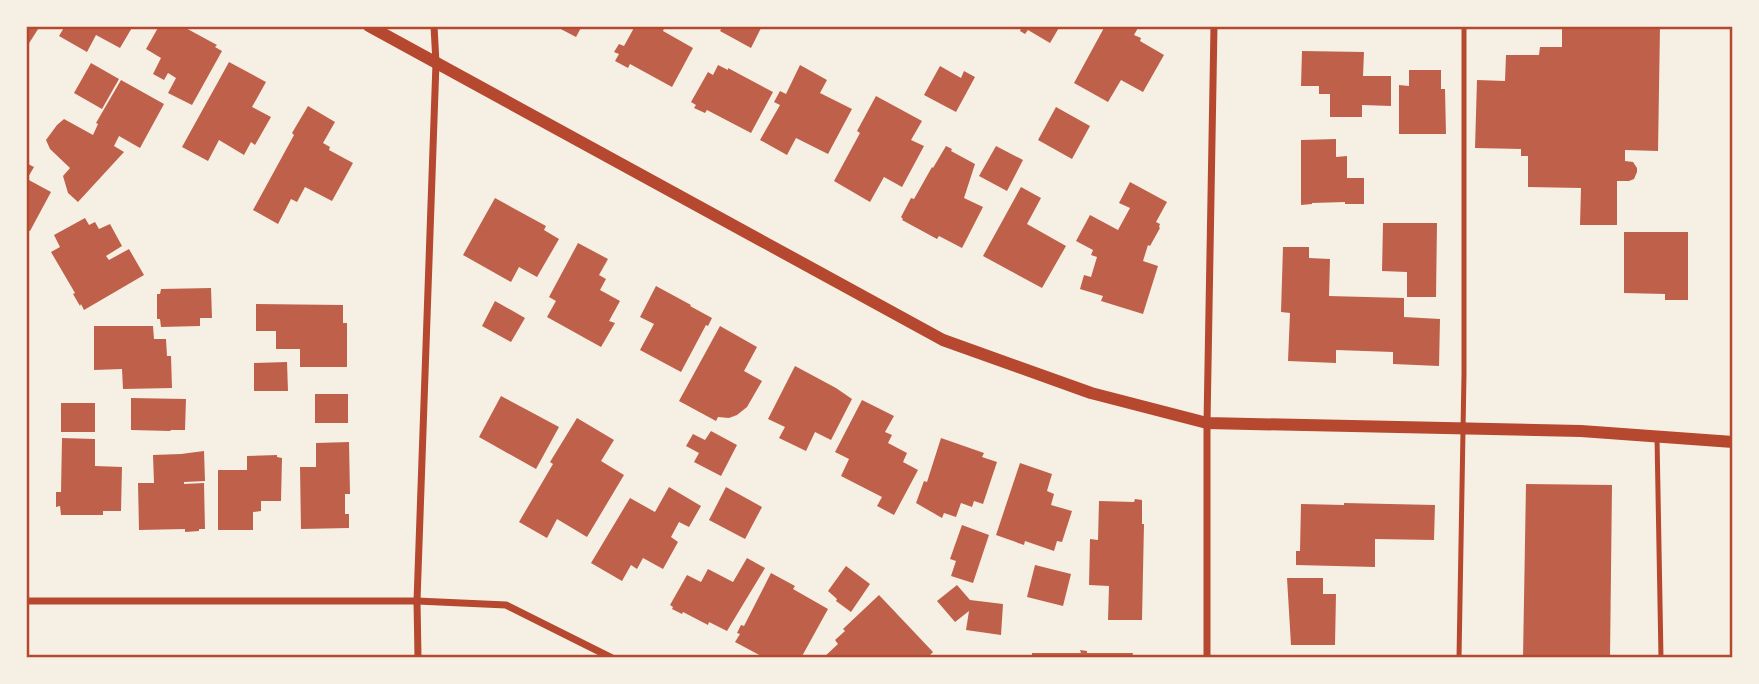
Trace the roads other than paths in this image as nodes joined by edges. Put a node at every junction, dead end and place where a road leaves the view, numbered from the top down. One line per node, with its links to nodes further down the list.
1 (369, 26): 5 (street)
2 (434, 26): 5 (street)
3 (1214, 26): 6 (street)
4 (1464, 26): 7 (lane)
5 (436, 63): 6 (street); 11 (street)
6 (1207, 423): 7 (street); 14 (street)
7 (1463, 429): 8 (street); 15 (lane)
8 (1657, 437): 9 (street); 16 (lane)
9 (1733, 442)
10 (26, 601): 11 (street)
11 (417, 601): 12 (street); 13 (street)
12 (418, 658)
13 (612, 658)
14 (1207, 658)
15 (1460, 658)
16 (1661, 658)

